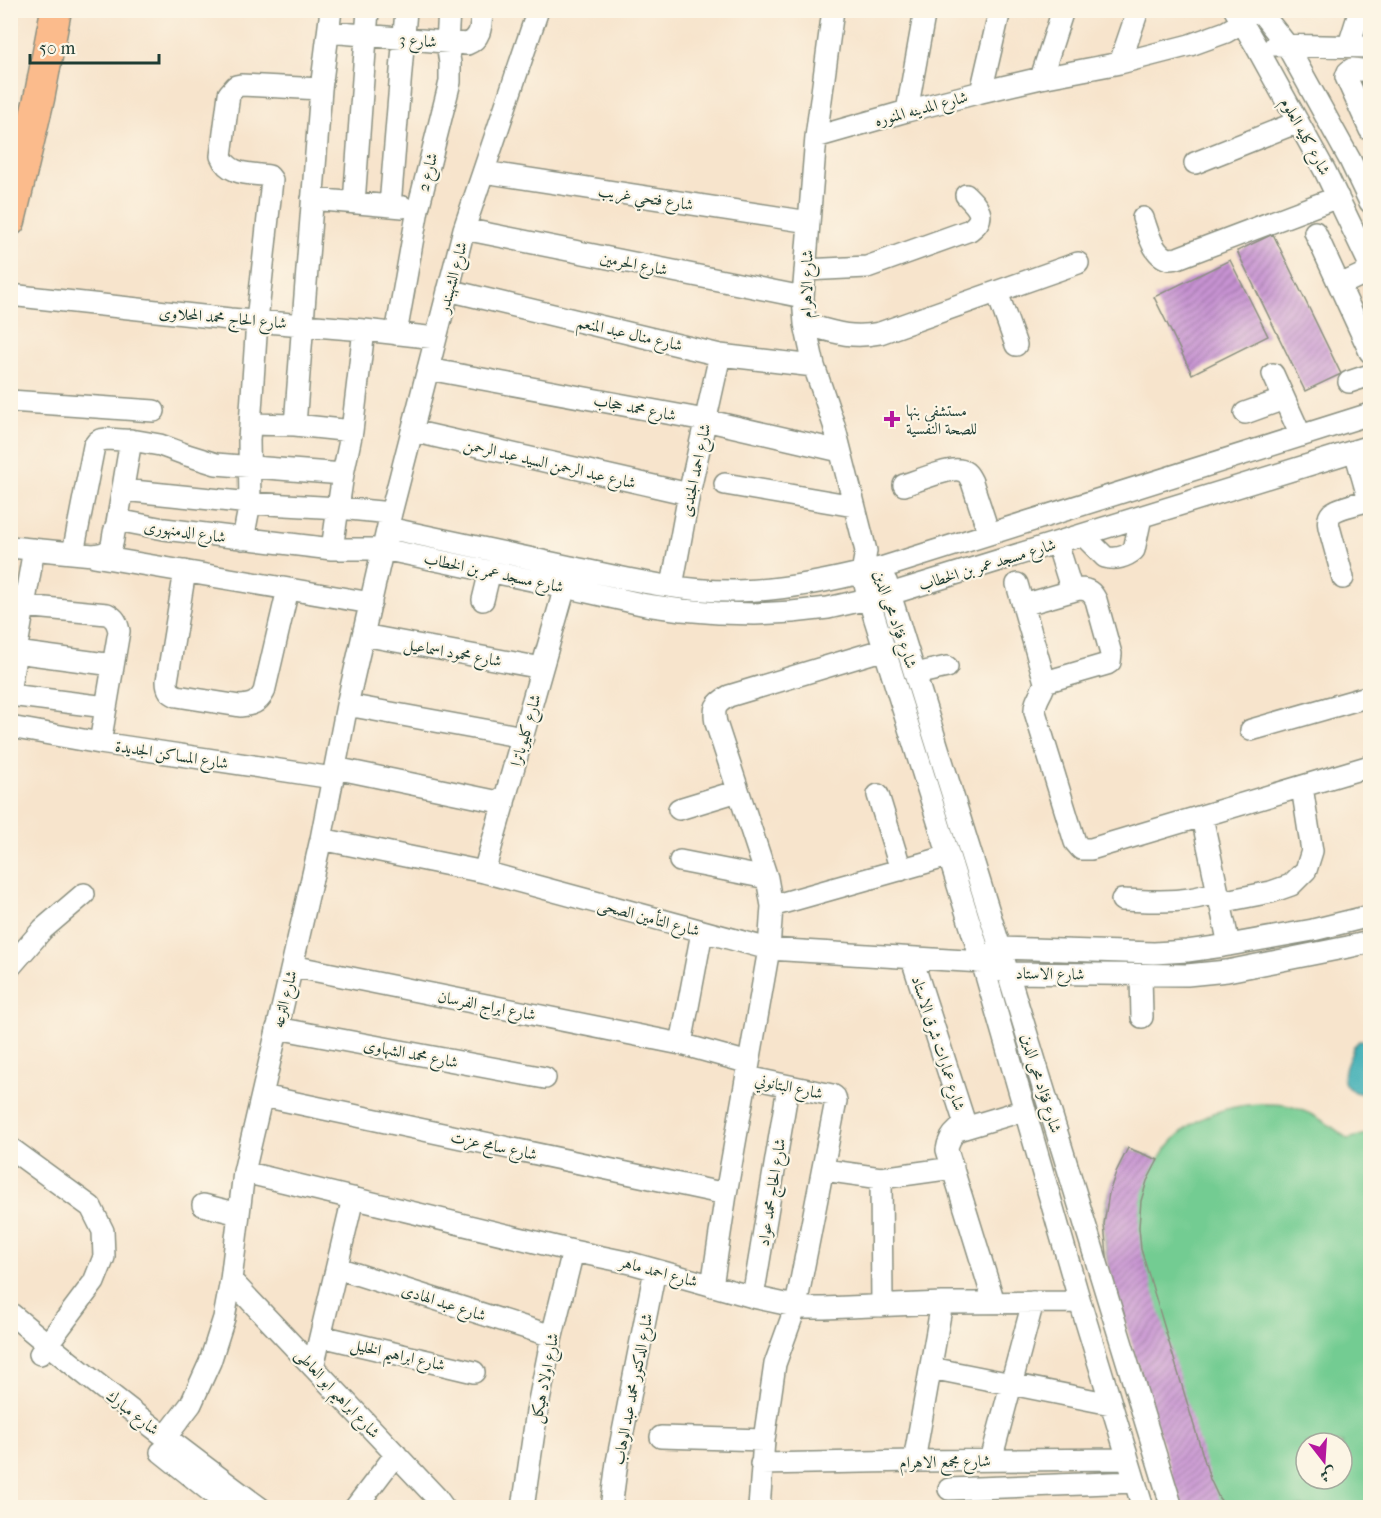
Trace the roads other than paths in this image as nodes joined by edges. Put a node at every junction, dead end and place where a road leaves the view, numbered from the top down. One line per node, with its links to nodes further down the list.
1 (38, 10): 36 (highway)
2 (56, 10): 47 (highway)
3 (330, 10): 17 (street)
4 (368, 10): 18 (street)
5 (406, 10): 19 (street)
6 (449, 10): 20 (street, شارع 2)
7 (483, 10): 20 (street, شارع 3)
8 (538, 10): 38 (street, شارع الشهبندر)
9 (834, 10): 34 (street, شارع الاهرام)
10 (925, 10): 30 (street)
11 (1000, 10): 29 (street, شارع المدينه المنوره)
12 (1063, 10): 27 (street)
13 (1138, 10): 25 (street)
14 (1258, 10): 21 (street, شارع كليه العلوم)
15 (1360, 10): 22 (street)
16 (1243, 15): 23 (street, شارع كليه العلوم); 25 (street)
17 (329, 32): 18 (street, شارع 3); 28 (street)
18 (365, 36): 19 (street, شارع 3); 43 (street)
19 (404, 40): 20 (street, شارع 3); 44 (street)
20 (447, 43): 45 (street, شارع 2)
21 (1286, 44): 22 (street); 23 (street); 33 (street, شارع كليه العلوم)
22 (1349, 45): 24 (street)
23 (1256, 46): 31 (street, شارع كليه العلوم)
24 (1371, 47)
25 (1120, 63): 27 (street)
26 (1371, 71): 32 (street)
27 (1041, 78): 29 (street)
28 (321, 89): 41 (street); 60 (street)
29 (981, 92): 30 (street, شارع المدينه المنوره)
30 (907, 111): 34 (street, شارع المدينه المنوره)
31 (1298, 122): 35 (street, شارع كليه العلوم); 37 (street)
32 (1368, 124): 33 (street)
33 (1334, 131): 35 (street); 42 (street, شارع كليه العلوم)
34 (816, 137): 48 (street, شارع الاهرام)
35 (1311, 146): 40 (street, شارع كليه العلوم)
36 (10, 147)
37 (1195, 163)
38 (484, 172): 48 (street, شارع فتحي غريب); 49 (street, شارع الشهبندر)
39 (966, 195): 53 (street)
40 (1338, 197): 46 (street); 52 (street, شارع كليه العلوم)
41 (312, 200): 43 (street); 62 (street)
42 (1371, 201)
43 (354, 203): 44 (street)
44 (390, 206): 45 (street)
45 (418, 208): 64 (street, شارع 2)
46 (1143, 218)
47 (10, 221)
48 (809, 222): 53 (street, شارع الاهرام)
49 (464, 230): 56 (street, شارع الشهبندر); 59 (street, شارع الحرمين)
50 (1315, 232): 55 (street)
51 (1078, 263): 57 (street)
52 (1371, 265)
53 (805, 270): 59 (street, شارع الاهرام)
54 (1371, 271): 55 (street)
55 (1340, 285): 67 (street)
56 (448, 290): 65 (street, شارع الشهبندر); 68 (street, شارع منال عبد المنعم)
57 (997, 292): 61 (street); 66 (street)
58 (10, 295): 60 (street, شارع الحاج محمد المحلاوى)
59 (803, 297): 61 (street, شارع الاهرام)
60 (256, 321): 62 (street, شارع الحاج محمد المحلاوى); 80 (street)
61 (806, 324): 69 (street, شارع الاهرام)
62 (303, 325): 63 (street, شارع الحاج محمد المحلاوى); 81 (street)
63 (364, 330): 64 (street, شارع الحاج محمد المحلاوى); 83 (street)
64 (396, 334): 65 (street, شارع الحاج محمد المحلاوى)
65 (436, 338): 70 (street, شارع الشهبندر)
66 (1016, 345)
67 (1371, 352)
68 (720, 355): 69 (street, شارع منال عبد المنعم); 79 (street, شارع احمد الجندى)
69 (814, 366): 87 (street, شارع الاهرام)
70 (428, 369): 79 (street, شارع محمد حجاب); 82 (street, شارع الشهبندر)
71 (1273, 374): 74 (street)
72 (1371, 375): 73 (street)
73 (1349, 382)
74 (1284, 399): 77 (street); 84 (street)
75 (10, 401): 76 (street)
76 (154, 411)
77 (1245, 413)
78 (1371, 414): 84 (street, شارع مسجد عمر بن الخطاب)
79 (705, 420): 87 (street, شارع محمد حجاب); 93 (street, شارع احمد الجندى)
80 (250, 424): 81 (street); 88 (street)
81 (295, 425): 83 (street)
82 (412, 431): 93 (street, شارع عبد الرحمن السيد عبد الرحمن); 100 (street, شارع الشهبندر)
83 (352, 432): 89 (street)
84 (1301, 436): 98 (street, شارع مسجد عمر بن الخطاب)
85 (131, 440): 88 (street); 92 (street); 110 (street)
86 (1363, 449): 94 (street); 99 (street, شارع مسجد عمر بن الخطاب)
87 (840, 451): 96 (street, شارع الاهرام)
88 (250, 466): 89 (street); 95 (street)
89 (343, 474): 97 (street)
90 (725, 484): 96 (street)
91 (904, 485): 102 (street)
92 (123, 490): 95 (street, شارع مسجد عمر بن الخطاب); 101 (street)
93 (689, 494): 115 (street, شارع احمد الجندى)
94 (1370, 500): 114 (street)
95 (250, 503): 97 (street, شارع مسجد عمر بن الخطاب); 103 (street)
96 (854, 506): 109 (street, شارع الاهرام)
97 (339, 508): 100 (street, شارع مسجد عمر بن الخطاب); 107 (street)
98 (1059, 512): 102 (street, شارع مسجد عمر بن الخطاب); 104 (street)
99 (1141, 517): 104 (street, شارع مسجد عمر بن الخطاب); 104 (street)
100 (389, 521): 108 (street, شارع الشهبندر); 115 (street, شارع مسجد عمر بن الخطاب)
101 (117, 523): 103 (street, شارع الدمنهورى); 110 (street)
102 (989, 534): 111 (street, شارع مسجد عمر بن الخطاب)
103 (243, 539): 107 (street, شارع الدمنهورى)
104 (1069, 539): 118 (street); 119 (street, شارع مسجد عمر بن الخطاب)
105 (10, 547): 106 (street)
106 (34, 549): 110 (street); 123 (street)
107 (333, 549): 108 (street, شارع الدمنهورى)
108 (383, 549): 112 (street, شارع مسجد عمر بن الخطاب); 122 (street, شارع الترعه)
109 (866, 551): 111 (street, شارع فؤاد محى الدين)
110 (83, 554): 113 (street)
111 (871, 570): 115 (street, شارع مسجد عمر بن الخطاب); 119 (street, شارع فؤاد محى الدين); 121 (street, شارع فؤاد محى الدين)
112 (490, 571): 116 (street, شارع مسجد عمر بن الخطاب); 120 (street)
113 (185, 572): 117 (street); 117 (street)
114 (1343, 578)
115 (672, 586)
116 (565, 587): 121 (street, شارع مسجد عمر بن الخطاب); 129 (street, شارع كليوباترا)
117 (288, 589): 122 (street)
118 (1072, 591): 131 (street); 131 (street)
119 (890, 594): 121 (street, شارع مسجد عمر بن الخطاب); 130 (street, شارع فؤاد محى الدين)
120 (483, 600)
121 (869, 600): 125 (street, شارع فؤاد محى الدين)
122 (371, 603): 124 (street, شارع الترعه)
123 (24, 606): 126 (street); 127 (street)
124 (363, 635): 129 (street, شارع محمود اسماعيل); 135 (street, شارع الترعه)
125 (885, 649): 144 (street); 150 (street, شارع فؤاد محى الدين)
126 (16, 652): 127 (street); 132 (street)
127 (113, 664): 136 (street)
128 (947, 667): 130 (street)
129 (542, 668): 139 (street, شارع كليوباترا)
130 (915, 674): 163 (street, شارع فؤاد محى الدين)
131 (1045, 682): 148 (street)
132 (10, 686)
133 (10, 695): 136 (street)
134 (1371, 696): 138 (street)
135 (347, 705): 139 (street); 142 (street, شارع الترعه)
136 (106, 707): 140 (street)
137 (10, 728): 140 (street, شارع المساكن الجديدة)
138 (1251, 730)
139 (523, 737): 146 (street, شارع كليوباترا)
140 (100, 743): 142 (street, شارع المساكن الجديدة)
141 (1371, 766): 143 (street)
142 (334, 773): 146 (street, شارع المساكن الجديدة); 149 (street, شارع الترعه)
143 (1302, 787): 148 (street); 156 (street)
144 (738, 791): 147 (street); 154 (street)
145 (878, 795): 152 (street)
146 (504, 803): 153 (street, شارع كليوباترا)
147 (679, 808)
148 (1202, 817): 156 (street)
149 (321, 839): 153 (street, شارع التأمين الصحى); 169 (street, شارع الترعه)
150 (949, 856): 152 (street); 168 (street, شارع فؤاد محى الدين)
151 (680, 861): 154 (street)
152 (901, 870): 158 (street)
153 (484, 872): 160 (street, شارع التأمين الصحى)
154 (767, 878): 158 (street)
155 (84, 894): 170 (street)
156 (1219, 897): 157 (street); 162 (street)
157 (1122, 900)
158 (772, 906): 165 (street)
159 (1371, 916): 162 (street, شارع الاستاد)
160 (702, 932): 165 (street, شارع التأمين الصحى); 177 (street)
161 (1371, 942): 171 (street, شارع الاستاد)
162 (1226, 946): 166 (street, شارع الاستاد); 171 (street)
163 (1000, 948): 164 (street, شارع الاستاد); 168 (street, شارع الاستاد); 172 (street, شارع فؤاد محى الدين)
164 (1028, 949): 166 (street, شارع الاستاد); 173 (street)
165 (769, 950): 167 (street, شارع التأمين الصحى); 178 (street)
166 (1154, 953): 174 (street)
167 (912, 959): 168 (street, شارع التأمين الصحى); 183 (street, شارع عمارات شرق الاستاد)
168 (982, 962): 172 (street, شارع الاستاد); 182 (street, شارع فؤاد محى الدين)
169 (292, 966): 176 (street, شارع الترعه); 177 (street, شارع ابراج الفرسان)
170 (10, 967)
171 (1227, 970): 174 (street, شارع الاستاد)
172 (1008, 973): 173 (street, شارع الاستاد); 234 (street, شارع فؤاد محى الدين)
173 (1030, 973): 174 (street, شارع الاستاد)
174 (1147, 975): 175 (street)
175 (1142, 1017)
176 (277, 1028): 179 (street, شارع محمد الشهاوى); 181 (street, شارع الترعه)
177 (681, 1044): 178 (street, شارع البتانوني)
178 (748, 1070): 180 (street, شارع البتانوني); 189 (street)
179 (545, 1078)
180 (788, 1087): 186 (street, شارع البتانوني); 198 (street, شارع الحاج محمد عواد)
181 (263, 1096): 187 (street, شارع الترعه); 189 (street, شارع سامح عزت)
182 (1025, 1110): 183 (street); 201 (street, شارع فؤاد محى الدين)
183 (966, 1127): 185 (street)
184 (10, 1148): 209 (street)
185 (953, 1168): 188 (street); 199 (street)
186 (824, 1170): 188 (street); 203 (street)
187 (244, 1172): 190 (street, شارع احمد ماهر); 192 (street, شارع الترعه)
188 (881, 1178): 204 (street)
189 (726, 1194): 197 (street)
190 (353, 1198): 193 (street, شارع احمد ماهر); 194 (street)
191 (203, 1205): 192 (street)
192 (239, 1214): 196 (street, شارع الترعه)
193 (573, 1251): 195 (street, شارع احمد ماهر); 208 (street, شارع اولاد هيكل)
194 (337, 1268): 207 (street); 208 (street, شارع عبد الهادى)
195 (655, 1270): 197 (street, شارع احمد ماهر); 231 (street, شارع الدكتور محمد عبد الوهاب)
196 (231, 1280): 210 (street, شارع ابراهيم ابو العاطى); 216 (street, شارع الترعه)
197 (712, 1286): 198 (street, شارع احمد ماهر)
198 (753, 1297): 203 (street, شارع احمد ماهر)
199 (994, 1302): 200 (street, شارع احمد ماهر); 202 (street, شارع احمد ماهر)
200 (1033, 1302): 201 (street, شارع احمد ماهر); 213 (street)
201 (1080, 1302): 214 (street, شارع فؤاد محى الدين)
202 (942, 1303): 204 (street, شارع احمد ماهر); 211 (street)
203 (796, 1306): 204 (street, شارع احمد ماهر); 217 (street)
204 (882, 1306)
205 (10, 1313): 209 (street, شارع مبارك)
206 (10, 1331): 209 (street, شارع مبارك)
207 (321, 1335): 210 (street); 212 (street, شارع ابراهيم الخليل)
208 (552, 1336): 230 (street, شارع اولاد هيكل)
209 (43, 1349): 216 (street, شارع مبارك); 226 (street, شارع مبارك)
210 (314, 1367): 218 (street, شارع ابراهيم ابو العاطى)
211 (931, 1368): 213 (street); 222 (street)
212 (474, 1372)
213 (1011, 1384): 214 (street); 221 (street)
214 (1111, 1404): 219 (street, شارع فؤاد محى الدين)
215 (661, 1437): 217 (street)
216 (165, 1438): 227 (street, شارع مبارك)
217 (764, 1440): 223 (street)
218 (396, 1455): 228 (street); 229 (street, شارع ابراهيم ابو العاطى)
219 (1128, 1459): 221 (street, شارع مجمع الاهرام); 224 (street, شارع فؤاد محى الدين)
220 (947, 1460): 221 (street, شارع مجمع الاهرام); 222 (street, شارع مجمع الاهرام); 225 (street)
221 (992, 1460)
222 (914, 1461): 223 (street, شارع مجمع الاهرام)
223 (761, 1464): 232 (street)
224 (1135, 1482): 225 (street); 233 (street, شارع فؤاد محى الدين)
225 (949, 1498)
226 (231, 1508)
227 (260, 1508)
228 (355, 1508)
229 (444, 1508)
230 (523, 1508)
231 (611, 1508)
232 (759, 1508)
233 (1143, 1508)
234 (1172, 1508)

